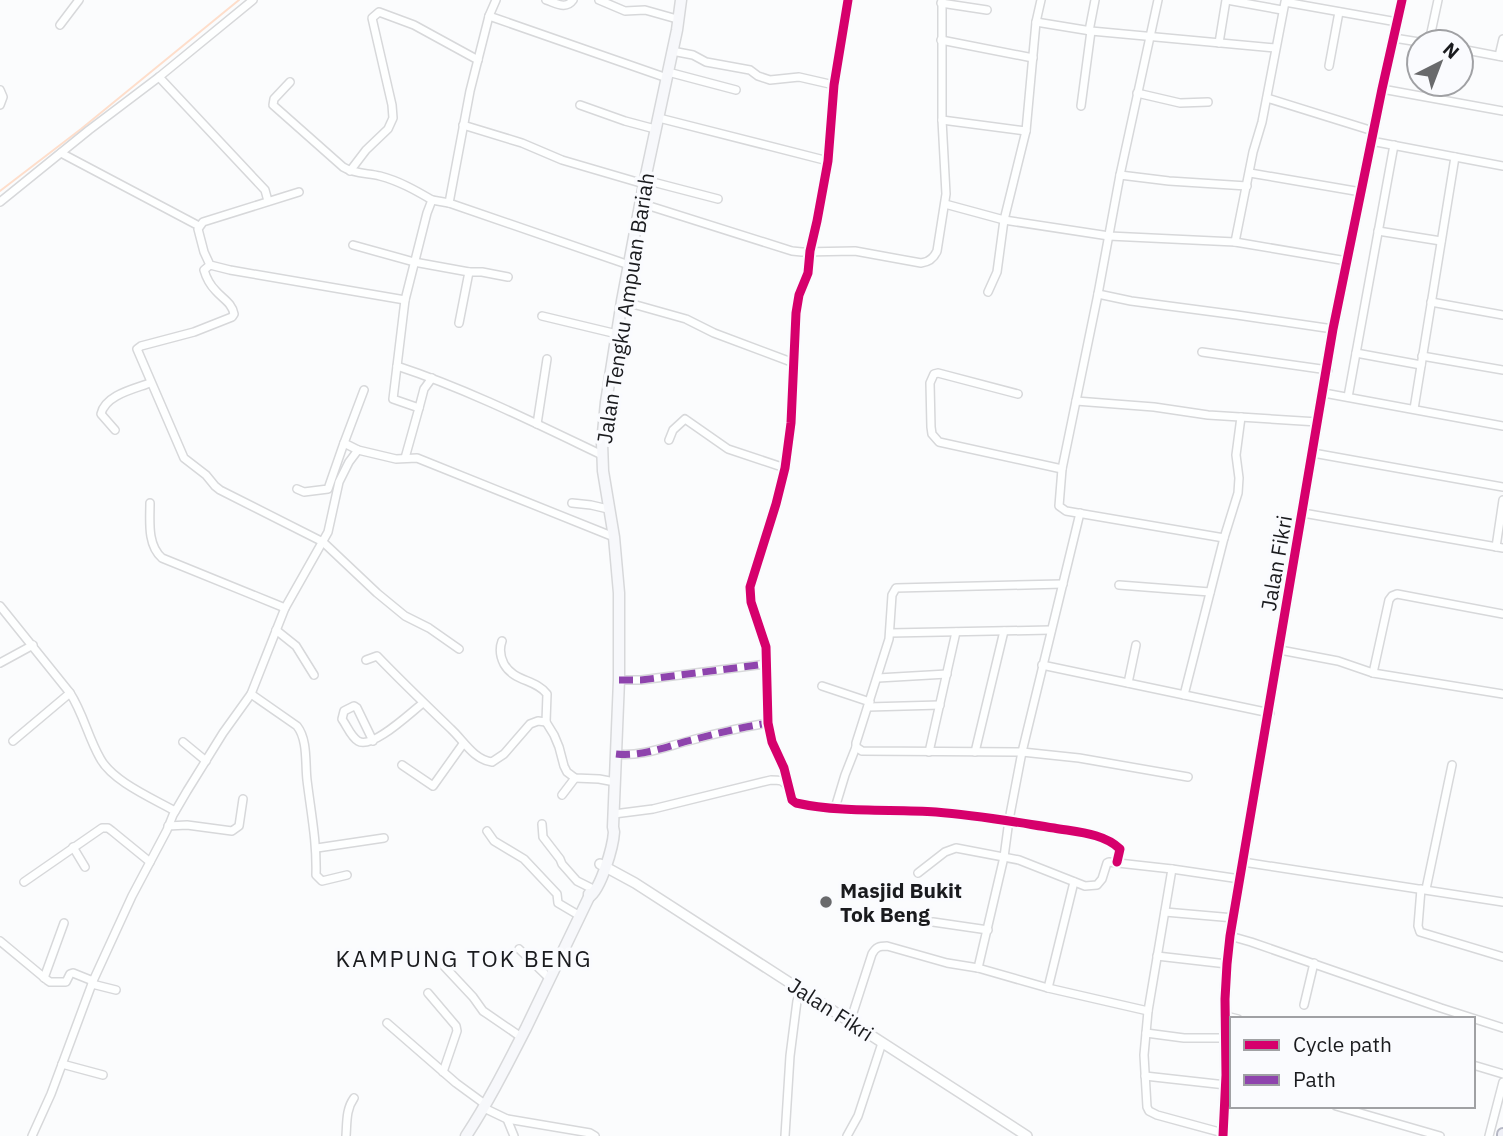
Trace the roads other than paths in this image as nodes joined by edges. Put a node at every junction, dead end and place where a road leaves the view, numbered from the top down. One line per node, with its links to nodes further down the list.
1 (79, 0): 23 (street)
2 (253, 0): 40 (street)
3 (496, 0): 19 (street)
4 (546, 0): 5 (street)
5 (573, 0)
6 (599, 0): 20 (street)
7 (681, 0): 20 (main road, Jalan Tengku Ampuan Bariah)
8 (848, 0): 42 (street)
9 (1041, 0): 21 (street)
10 (1095, 0): 25 (street)
11 (1158, 0): 26 (street)
12 (1226, 0): 16 (street); 31 (street)
13 (1402, 0): 22 (street, Jalan Fikri)
14 (1438, 0): 24 (street)
15 (942, 1): 17 (street); 29 (street)
16 (1284, 4): 18 (street); 32 (street)
17 (987, 10)
18 (1339, 12): 22 (street); 38 (street)
19 (489, 16): 37 (street); 39 (street)
20 (677, 19): 33 (main road, Jalan Tengku Ampuan Bariah)
21 (1037, 22): 25 (street); 36 (street)
22 (1397, 22): 27 (street, Jalan Fikri)
23 (60, 25)
24 (1432, 28)
25 (1090, 31): 26 (street); 51 (street)
26 (1149, 36): 31 (street); 46 (street)
27 (1394, 38): 30 (street); 43 (street, Jalan Fikri)
28 (1503, 39): 35 (street)
29 (941, 40): 36 (street); 54 (street)
30 (1405, 40)
31 (1219, 43): 32 (street)
32 (1275, 48): 47 (street)
33 (672, 51): 39 (main road, Jalan Tengku Ampuan Bariah); 42 (street)
34 (1475, 51): 35 (street)
35 (1501, 56)
36 (1033, 58): 57 (street)
37 (478, 60): 55 (street); 65 (street)
38 (1329, 66)
39 (668, 75): 45 (street); 53 (main road, Jalan Tengku Ampuan Bariah)
40 (159, 77): 61 (street); 74 (street)
41 (290, 82): 65 (street)
42 (834, 85): 63 (street)
43 (1382, 89): 52 (street); 58 (street, Jalan Fikri)
44 (0, 90): 49 (street)
45 (736, 90)
46 (1137, 93): 48 (street); 67 (street)
47 (1267, 98): 58 (street); 66 (street)
48 (1208, 102)
49 (0, 104)
50 (580, 104): 56 (street)
51 (1081, 106)
52 (1503, 111)
53 (659, 118): 56 (main road, Jalan Tengku Ampuan Bariah); 63 (street)
54 (942, 120): 57 (street); 78 (street)
55 (463, 125): 68 (street); 76 (street)
56 (656, 129): 68 (main road, Jalan Tengku Ampuan Bariah)
57 (1026, 131): 79 (street)
58 (1373, 131): 59 (street, Jalan Fikri)
59 (1371, 141): 60 (street); 71 (street, Jalan Fikri)
60 (1394, 145): 62 (street); 81 (street)
61 (61, 153): 75 (street); 80 (street)
62 (1455, 157): 64 (street); 83 (street)
63 (828, 161): 86 (street)
64 (1503, 166)
65 (350, 171): 73 (street)
66 (1250, 173): 69 (street); 71 (street)
67 (1120, 175): 69 (street); 82 (street)
68 (645, 182): 72 (street); 77 (main road, Jalan Tengku Ampuan Bariah)
69 (1247, 186): 84 (street)
70 (299, 192): 74 (street)
71 (1361, 192): 87 (street, Jalan Fikri)
72 (718, 199)
73 (432, 200): 76 (street); 88 (street)
74 (268, 201): 80 (street)
75 (0, 202)
76 (449, 203): 90 (street)
77 (640, 203): 86 (street); 90 (main road, Jalan Tengku Ampuan Bariah)
78 (946, 204): 79 (street); 86 (street)
79 (1004, 220): 82 (street); 93 (street)
80 (199, 226): 89 (street)
81 (1378, 231): 83 (street); 104 (street)
82 (1108, 236): 84 (street); 94 (street)
83 (1441, 241): 97 (street)
84 (1235, 242): 87 (street)
85 (353, 245): 88 (street)
86 (810, 251): 107 (street)
87 (1347, 261): 101 (street, Jalan Fikri)
88 (414, 262): 91 (street); 95 (street)
89 (210, 265): 95 (street); 112 (street)
90 (629, 265): 96 (main road, Jalan Tengku Ampuan Bariah)
91 (469, 272): 92 (street); 100 (street)
92 (508, 277)
93 (988, 292)
94 (1098, 295): 101 (street); 117 (street)
95 (405, 300): 108 (street)
96 (622, 301): 102 (main road, Jalan Tengku Ampuan Bariah); 107 (street)
97 (1431, 302): 98 (street); 106 (street)
98 (1503, 315)
99 (542, 316): 102 (street)
100 (459, 323)
101 (1333, 329): 109 (street, Jalan Fikri)
102 (617, 334): 129 (main road, Jalan Tengku Ampuan Bariah)
103 (1202, 352): 109 (street)
104 (1356, 353): 106 (street); 116 (street)
105 (547, 359): 122 (street)
106 (1422, 361): 110 (street); 119 (street)
107 (794, 363): 131 (street)
108 (397, 366): 111 (street); 118 (street)
109 (1328, 370): 114 (street, Jalan Fikri)
110 (1503, 370)
111 (432, 378): 118 (street); 122 (street)
112 (150, 383): 124 (street); 143 (street)
113 (364, 390): 126 (street)
114 (1324, 393): 116 (street); 121 (street, Jalan Fikri)
115 (1018, 394): 132 (street)
116 (1348, 397): 119 (street)
117 (1076, 401): 120 (street); 132 (street)
118 (419, 408): 130 (street)
119 (1414, 409): 123 (street)
120 (1241, 417): 121 (street); 142 (street)
121 (1318, 422): 128 (street, Jalan Fikri)
122 (537, 424): 129 (street)
123 (1503, 425)
124 (115, 430)
125 (669, 440): 131 (street)
126 (344, 443): 127 (street); 134 (street)
127 (358, 450): 130 (street); 143 (street)
128 (1313, 453): 133 (street); 140 (street, Jalan Fikri)
129 (602, 455): 138 (main road, Jalan Tengku Ampuan Bariah)
130 (405, 458): 141 (street)
131 (785, 468): 163 (street)
132 (1062, 469): 139 (street)
133 (1503, 487)
134 (297, 489)
135 (1503, 500): 144 (street)
136 (150, 503): 149 (street)
137 (572, 503): 138 (street)
138 (608, 509): 141 (main road, Jalan Tengku Ampuan Bariah)
139 (1080, 513): 142 (street); 145 (street)
140 (1303, 513): 144 (street); 160 (street, Jalan Fikri)
141 (614, 537): 169 (main road, Jalan Tengku Ampuan Bariah)
142 (1224, 538): 147 (street)
143 (323, 542): 149 (street); 159 (street)
144 (1500, 547)
145 (1063, 584): 152 (street); 155 (street)
146 (1119, 585): 147 (street)
147 (1210, 592): 175 (street)
148 (0, 606): 157 (street)
149 (285, 608): 151 (street)
150 (1503, 614): 165 (street)
151 (276, 630): 167 (street); 173 (street)
152 (1051, 630): 153 (street); 164 (street)
153 (1004, 631): 154 (street); 188 (street)
154 (956, 632): 155 (street); 166 (street)
155 (890, 633): 168 (street)
156 (502, 641): 180 (street)
157 (33, 645): 162 (street); 172 (street)
158 (1136, 645): 170 (street)
159 (458, 649)
160 (1280, 650): 165 (street); 179 (street, Jalan Fikri)
161 (366, 660): 176 (street)
162 (0, 663)
163 (766, 664): 169 (street); 181 (street)
164 (1042, 665): 170 (street); 189 (street)
165 (1373, 673): 174 (street)
166 (947, 674): 168 (street); 178 (street)
167 (314, 675)
168 (878, 678): 177 (street)
169 (619, 680): 190 (main road, Jalan Tengku Ampuan Bariah)
170 (1128, 683): 175 (street)
171 (822, 686): 177 (street)
172 (70, 693): 182 (street); 203 (street)
173 (251, 694): 191 (street); 211 (street)
174 (1503, 694)
175 (1184, 695): 179 (street)
176 (423, 703): 183 (street); 185 (street)
177 (869, 704): 178 (street); 186 (street)
178 (940, 705): 187 (street)
179 (1270, 713): 215 (street, Jalan Fikri)
180 (546, 722): 185 (street); 196 (street)
181 (768, 723): 190 (street); 194 (street)
182 (13, 741)
183 (373, 741): 183 (street)
184 (183, 742): 191 (street)
185 (463, 744): 192 (street)
186 (856, 747): 187 (street); 202 (street)
187 (929, 752): 188 (street)
188 (975, 752): 189 (street)
189 (1022, 752): 195 (street); 205 (street)
190 (616, 754): 198 (main road, Jalan Tengku Ampuan Bariah)
191 (206, 761): 203 (street)
192 (402, 765)
193 (1452, 765): 226 (street)
194 (784, 768): 197 (street); 199 (street)
195 (1188, 777)
196 (575, 778): 198 (street); 200 (street)
197 (771, 780): 199 (street); 204 (street)
198 (615, 782): 204 (main road, Jalan Tengku Ampuan Bariah)
199 (789, 788): 202 (street)
200 (562, 794)
201 (243, 799): 207 (street)
202 (835, 808): 205 (street)
203 (175, 811): 207 (street)
204 (614, 814): 216 (main road, Jalan Tengku Ampuan Bariah)
205 (1009, 820): 212 (street); 214 (street)
206 (542, 824): 227 (street)
207 (169, 826): 213 (street)
208 (487, 831): 230 (street)
209 (384, 838): 211 (street)
210 (73, 847): 213 (street); 217 (street); 223 (street)
211 (317, 848): 220 (street)
212 (1004, 857): 219 (street); 224 (street); 234 (street)
213 (150, 862): 246 (street)
214 (1117, 862): 218 (street); 224 (street)
215 (1243, 862): 222 (street, Jalan Fikri); 226 (street)
216 (604, 863): 221 (street, Jalan Fikri); 225 (street, Jalan Fikri); 227 (main road, Jalan Tengku Ampuan Bariah)
217 (85, 867)
218 (1172, 869): 222 (street); 229 (street)
219 (918, 873)
220 (347, 875)
221 (625, 878): 225 (street, Jalan Fikri); 227 (street)
222 (1240, 879): 231 (street, Jalan Fikri)
223 (24, 882)
224 (1074, 882): 247 (street)
225 (635, 883): 248 (street, Jalan Fikri)
226 (1424, 889): 228 (street); 239 (street)
227 (591, 893): 230 (main road, Jalan Tengku Ampuan Bariah)
228 (1503, 902)
229 (1165, 912): 231 (street); 238 (street)
230 (580, 916): 245 (main road, Jalan Tengku Ampuan Bariah)
231 (1234, 918): 235 (street, Jalan Fikri)
232 (933, 922): 234 (street)
233 (64, 923): 244 (street)
234 (988, 930): 243 (street)
235 (1230, 936): 240 (street); 241 (street, Jalan Fikri)
236 (0, 941): 244 (street)
237 (519, 949): 245 (street)
238 (1157, 956): 241 (street); 252 (street)
239 (1503, 957)
240 (1314, 963): 251 (street); 255 (street)
241 (1227, 964): 253 (street, Jalan Fikri)
242 (444, 967): 261 (street)
243 (978, 968): 247 (street); 257 (street)
244 (44, 978): 246 (street)
245 (550, 979): 261 (main road, Jalan Tengku Ampuan Bariah)
246 (93, 983): 249 (street); 264 (street)
247 (1048, 988): 252 (street)
248 (801, 989): 257 (street, Jalan Fikri); 282 (street)
249 (116, 990)
250 (428, 993): 266 (street)
251 (1304, 1005)
252 (1148, 1011): 260 (street)
253 (1226, 1016): 254 (street); 262 (street, Jalan Fikri)
254 (1230, 1017)
255 (1469, 1017)
256 (1475, 1019): 259 (street)
257 (850, 1022): 263 (street, Jalan Fikri)
258 (387, 1023): 266 (street)
259 (1503, 1028)
260 (1146, 1033): 262 (street); 269 (street)
261 (521, 1037): 273 (main road, Jalan Tengku Ampuan Bariah)
262 (1225, 1038): 270 (street, Jalan Fikri)
263 (882, 1043): 283 (street); 284 (street, Jalan Fikri)
264 (62, 1064): 268 (street); 277 (street)
265 (1475, 1066): 267 (street)
266 (443, 1072): 273 (street)
267 (1503, 1074)
268 (103, 1076)
269 (1145, 1076): 270 (street); 276 (street)
270 (1228, 1079): 276 (street, Jalan Fikri)
271 (1503, 1082): 286 (street)
272 (354, 1098): 278 (street)
273 (485, 1106): 275 (street); 279 (main road, Jalan Tengku Ampuan Bariah)
274 (1343, 1108): 285 (street)
275 (507, 1119): 280 (street); 281 (street)
276 (1223, 1135)
277 (32, 1136)
278 (346, 1136)
279 (466, 1136)
280 (514, 1136)
281 (594, 1136)
282 (785, 1136)
283 (847, 1136)
284 (1027, 1136)
285 (1440, 1136)
286 (1489, 1136)

